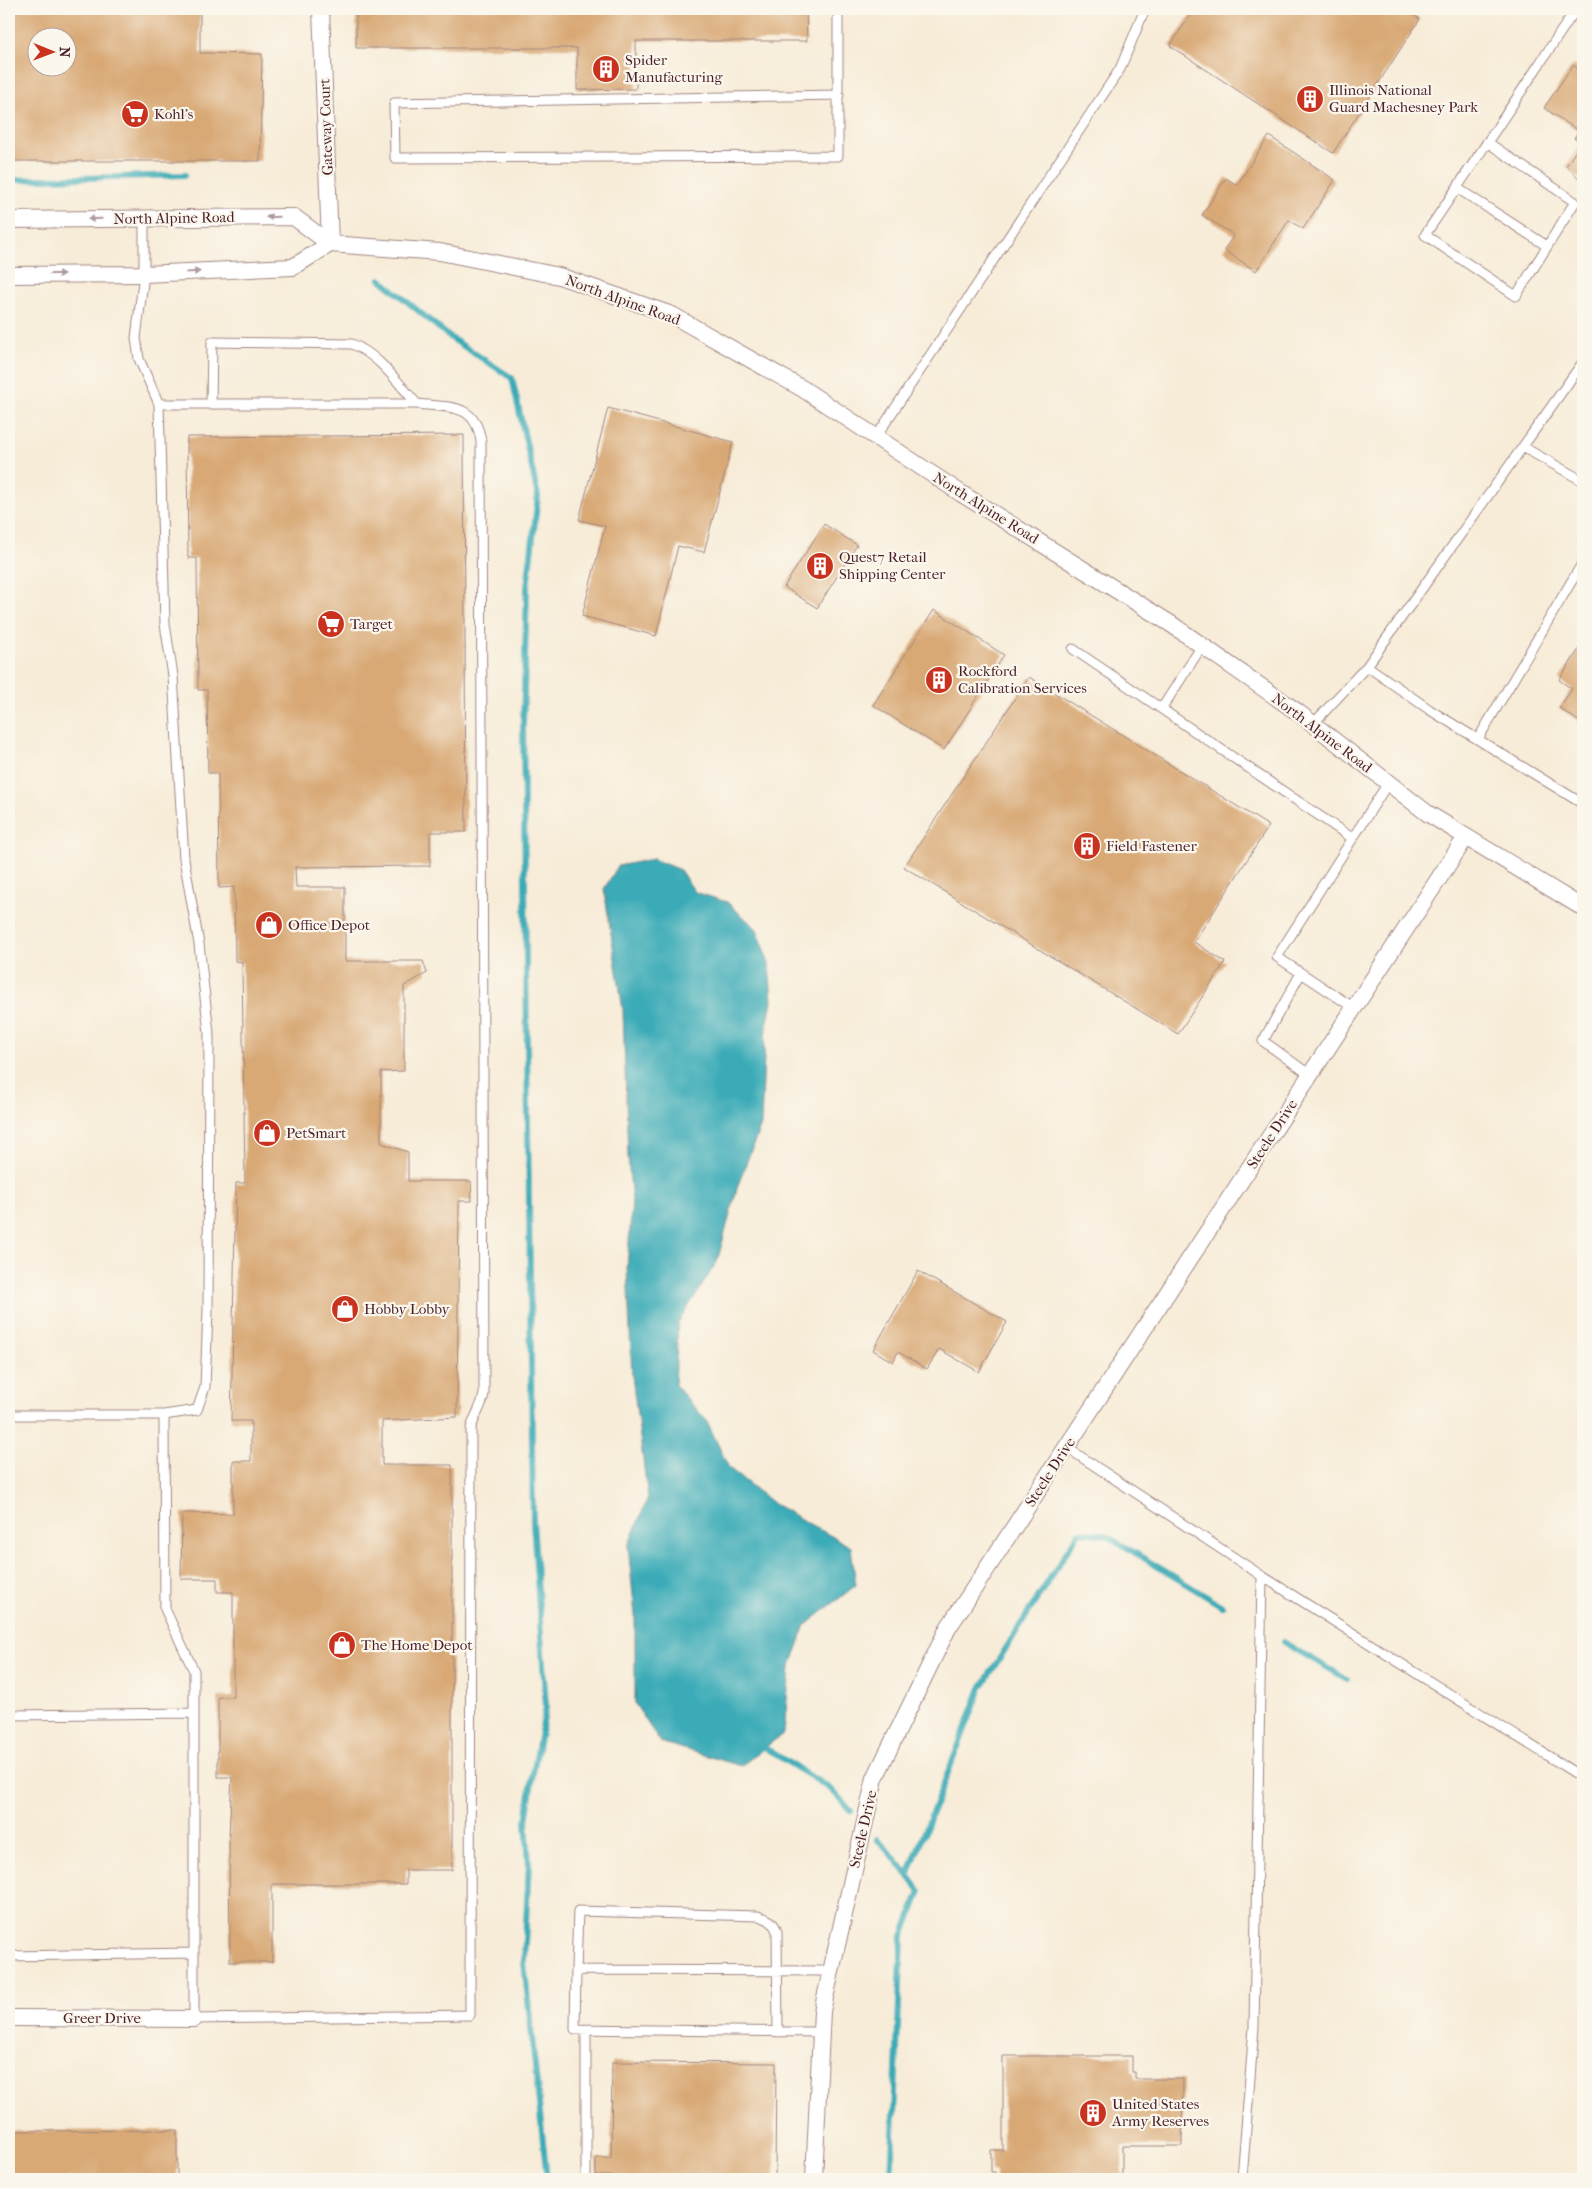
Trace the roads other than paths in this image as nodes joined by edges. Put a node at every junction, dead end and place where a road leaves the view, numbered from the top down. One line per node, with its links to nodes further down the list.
1 (322, 9): 10 (street, Gateway Court)
2 (838, 9): 5 (lane)
3 (1144, 9): 18 (lane)
4 (1576, 9): 6 (lane)
5 (839, 95): 5 (lane)
6 (1487, 142): 7 (lane); 11 (lane)
7 (1457, 188): 11 (lane); 11 (lane)
8 (144, 218): 9 (street, North Alpine Road, one-way to 9); 10 (street, North Alpine Road, one-way to 8); 13 (lane)
9 (9, 220)
10 (330, 244): 13 (street, one-way to 10); 18 (street, North Alpine Road)
11 (1547, 246)
12 (9, 274): 13 (street, one-way to 13)
13 (144, 274): 15 (lane)
14 (1583, 362): 19 (lane)
15 (159, 404): 17 (lane); 37 (lane)
16 (417, 404): 17 (lane); 17 (lane); 49 (lane)
17 (211, 405)
18 (876, 437): 22 (street, North Alpine Road)
19 (1523, 447): 20 (lane); 24 (lane)
20 (1583, 481)
21 (1583, 562): 27 (lane)
22 (1202, 646): 25 (lane); 26 (street, North Alpine Road)
23 (1073, 649): 25 (lane)
24 (1367, 666): 26 (lane); 27 (lane)
25 (1162, 708): 31 (lane)
26 (1313, 724): 28 (street, North Alpine Road)
27 (1478, 738): 29 (lane)
28 (1388, 783): 30 (street, North Alpine Road); 31 (lane)
29 (1583, 804)
30 (1466, 837): 32 (street, North Alpine Road); 34 (street, Steele Drive)
31 (1352, 838): 33 (lane)
32 (1583, 908)
33 (1301, 973): 34 (lane); 35 (lane)
34 (1354, 1008): 35 (street, Steele Drive)
35 (1310, 1075): 38 (street, Steele Drive)
36 (9, 1415): 37 (lane)
37 (164, 1415): 40 (lane)
38 (1066, 1447): 39 (lane); 47 (street, Steele Drive)
39 (1262, 1576): 42 (lane); 55 (lane)
40 (194, 1714): 41 (lane); 43 (lane)
41 (9, 1715)
42 (1583, 1778)
43 (194, 1953): 44 (lane); 49 (lane)
44 (9, 1956)
45 (576, 1970): 46 (lane); 46 (lane); 50 (lane)
46 (776, 1971): 47 (lane); 51 (lane)
47 (831, 1971): 52 (street, Steele Drive)
48 (9, 2018): 49 (street, Greer Drive)
49 (194, 2019)
50 (586, 2030): 51 (lane); 53 (lane)
51 (778, 2032): 52 (lane)
52 (821, 2032): 54 (street, Steele Drive)
53 (586, 2179)
54 (814, 2179)
55 (1242, 2179)

